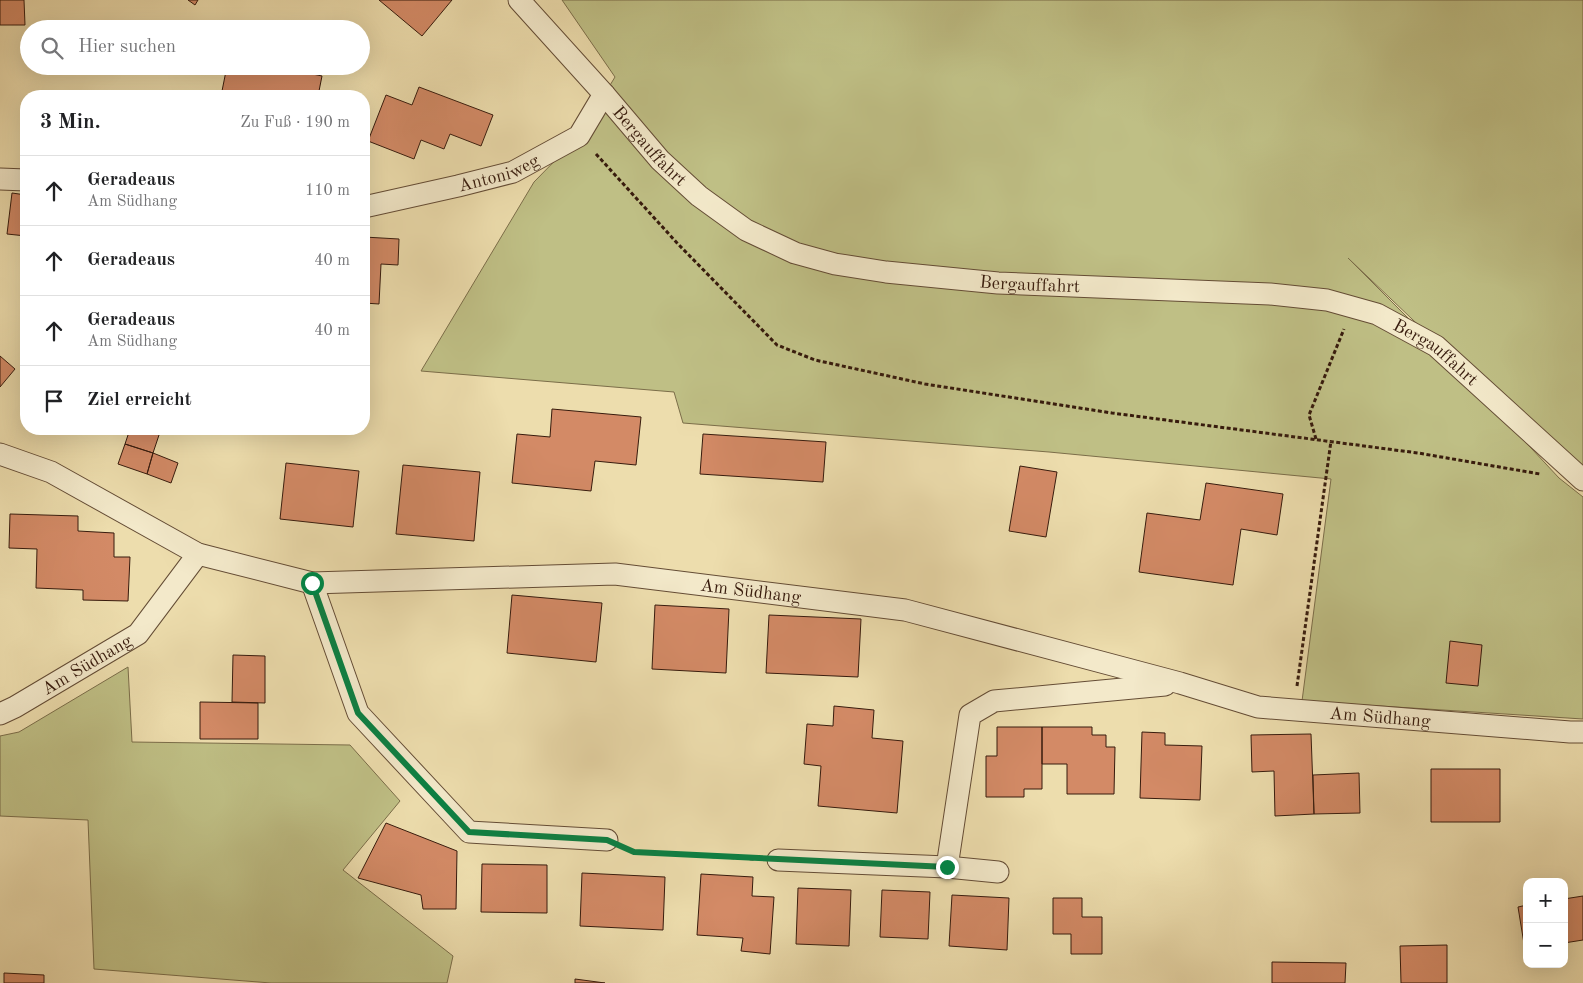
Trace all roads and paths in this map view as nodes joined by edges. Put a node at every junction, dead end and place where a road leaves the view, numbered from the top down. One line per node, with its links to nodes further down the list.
1 (519, 0): 2 (street, Bergauffahrt)
2 (604, 94): 3 (street); 7 (street, Bergauffahrt)
3 (579, 136): 6 (street, Antoniweg); 8 (path)
4 (0, 179): 5 (street)
5 (20, 180)
6 (370, 206)
7 (1352, 307): 8 (path); 12 (street, Bergauffahrt)
8 (1316, 439): 9 (path)
9 (1332, 441): 11 (path); 16 (path)
10 (0, 454): 13 (street, Am Südhang)
11 (1540, 474)
12 (1583, 480)
13 (198, 554): 14 (street, Am Südhang); 17 (street, Am Südhang)
14 (312, 583): 15 (street, Am Südhang); 19 (street)
15 (1180, 683): 16 (street, Am Südhang); 21 (street, Am Südhang)
16 (1293, 710): 18 (street, Am Südhang)
17 (0, 714)
18 (1583, 732)
19 (607, 840): 20 (path)
20 (778, 860): 21 (street)
21 (947, 867): 22 (street)
22 (998, 872)

